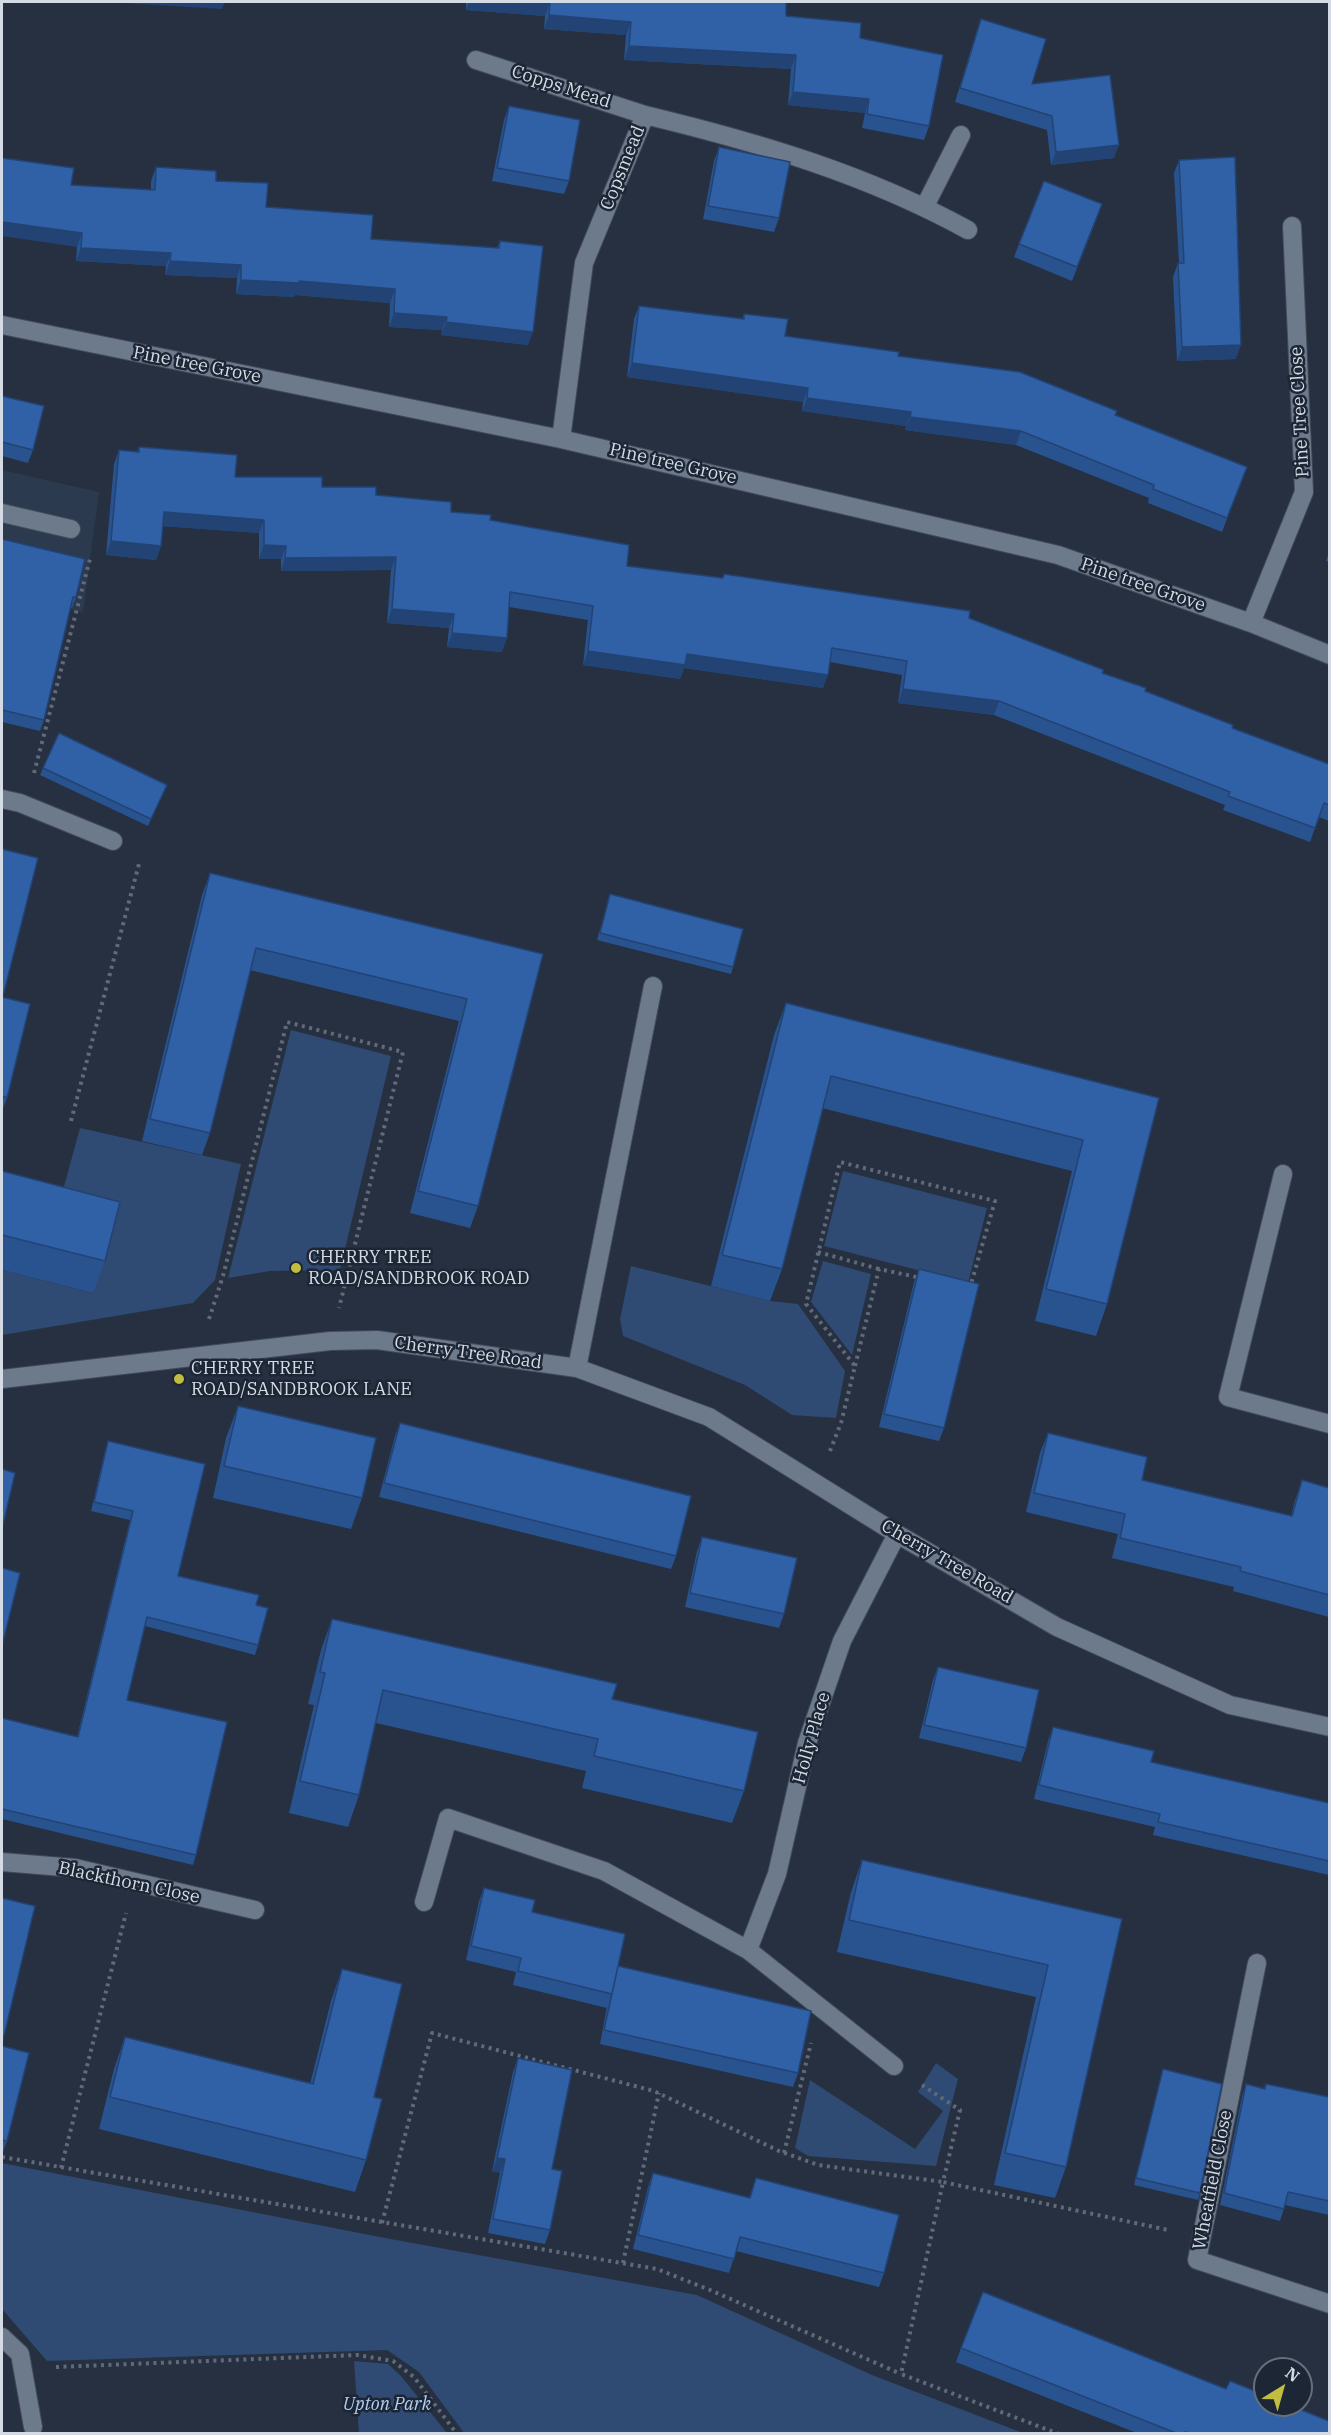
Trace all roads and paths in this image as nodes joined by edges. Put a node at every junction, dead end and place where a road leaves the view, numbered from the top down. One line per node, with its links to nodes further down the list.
1 (476, 60): 2 (street, Copps Mead)
2 (645, 115): 4 (street, Copsmead); 8 (street, Copsmead)
3 (961, 135): 4 (street)
4 (925, 206): 6 (street, Copsmead)
5 (1292, 226): 11 (street, Pine Tree Close)
6 (968, 230)
7 (2, 325): 8 (street, Pine tree Grove)
8 (561, 439): 11 (street, Pine tree Grove)
9 (2, 513): 10 (street)
10 (71, 529): 14 (path)
11 (1251, 623): 12 (street, Pine tree Grove)
12 (1329, 655)
13 (2, 799): 14 (street)
14 (26, 805): 15 (street)
15 (114, 841): 17 (path)
16 (653, 986): 26 (street)
17 (71, 1122)
18 (1283, 1174): 28 (street)
19 (818, 1252): 20 (path); 22 (path); 25 (path)
20 (879, 1269): 21 (path); 25 (path)
21 (925, 1279)
22 (970, 1289)
23 (330, 1341): 24 (street, Cherry Tree Road); 24 (path); 26 (street, Cherry Tree Road)
24 (196, 1357): 27 (street, Cherry Tree Road)
25 (855, 1366): 29 (path)
26 (577, 1368): 29 (street, Cherry Tree Road)
27 (2, 1378)
28 (1329, 1424)
29 (817, 1485): 30 (street, Cherry Tree Road)
30 (897, 1534): 31 (street, Cherry Tree Road); 36 (street, Holly Place)
31 (1329, 1727)
32 (2, 1862): 33 (street, Blackthorn Close)
33 (134, 1882): 35 (street, Blackthorn Close); 43 (path)
34 (424, 1902): 36 (street)
35 (255, 1910)
36 (748, 1950): 38 (street)
37 (1257, 1963): 46 (street, Wheatfield Close)
38 (820, 2007): 39 (street); 41 (path)
39 (894, 2066): 44 (path)
40 (659, 2093): 41 (path); 45 (path); 47 (path)
41 (784, 2153): 44 (path)
42 (2, 2157): 43 (path)
43 (61, 2169): 45 (path)
44 (943, 2182): 46 (path); 51 (path)
45 (382, 2223): 47 (path)
46 (1202, 2237): 48 (street, Wheatfield Close)
47 (623, 2264): 51 (path)
48 (1329, 2304)
49 (2, 2337): 50 (street)
50 (22, 2368): 52 (street); 53 (path)
51 (901, 2374): 54 (path)
52 (33, 2427)
53 (457, 2433)
54 (1059, 2433)

